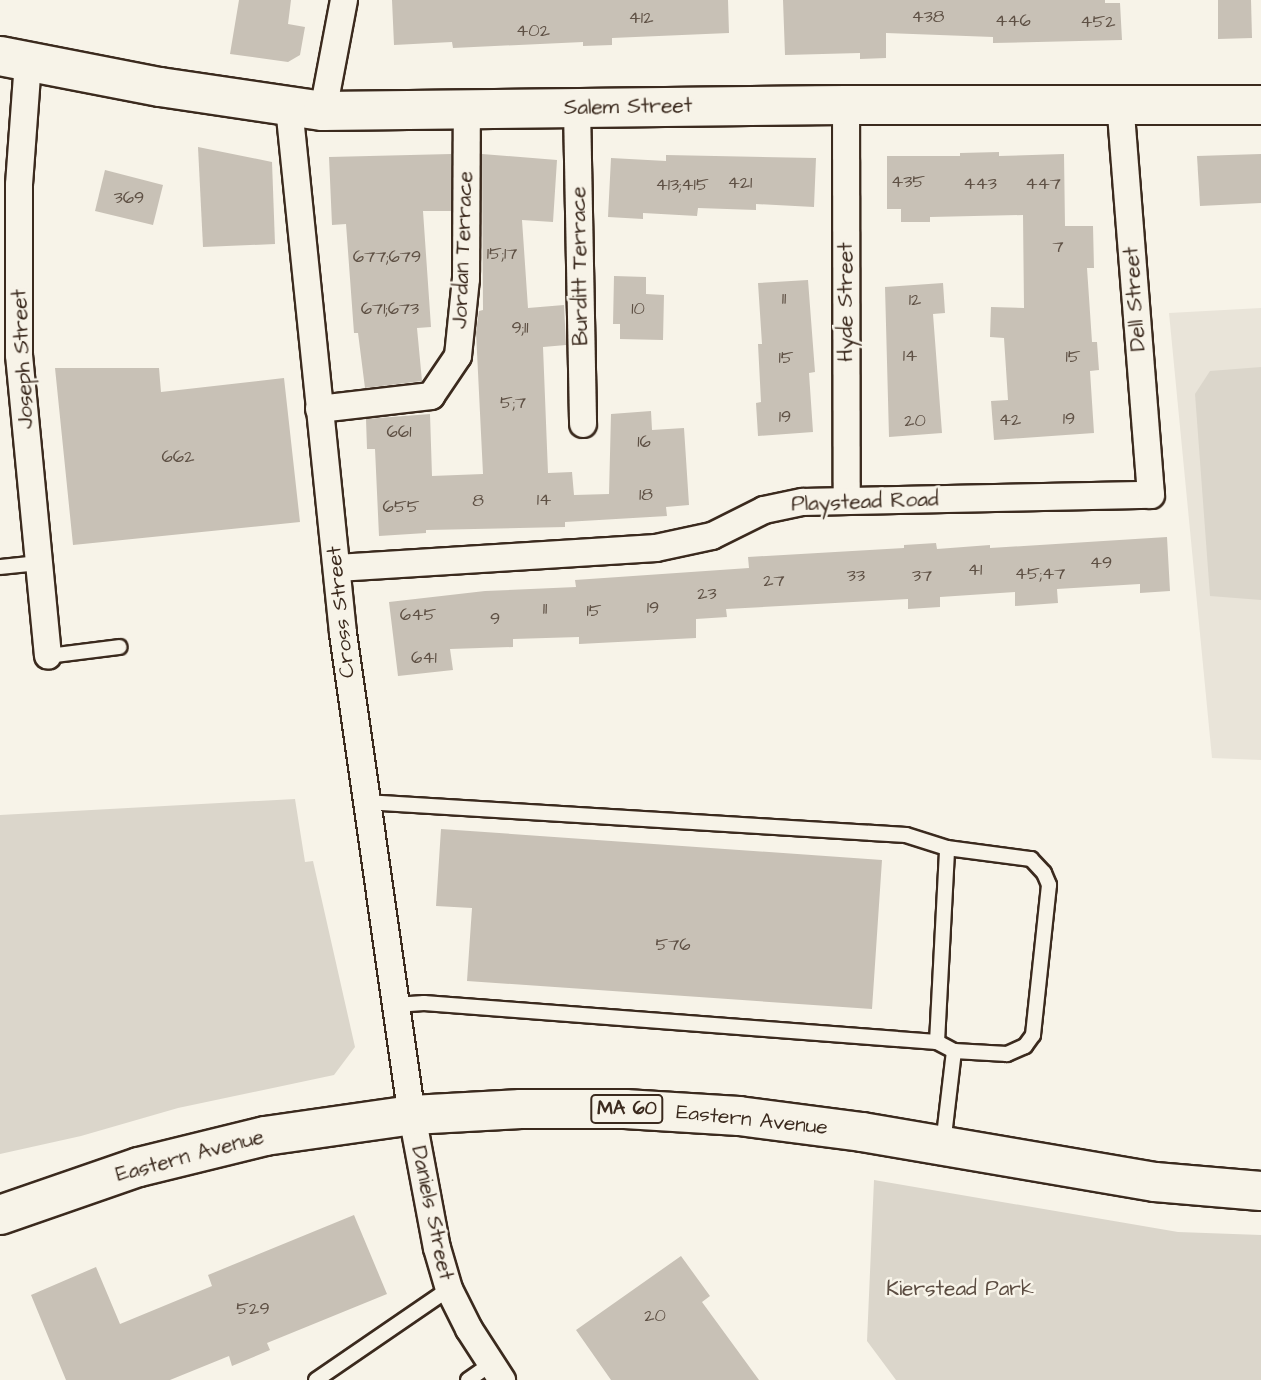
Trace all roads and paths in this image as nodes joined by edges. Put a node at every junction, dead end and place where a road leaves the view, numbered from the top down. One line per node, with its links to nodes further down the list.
1 (344, 0): 8 (street, Cross Street)
2 (14, 59): 8 (main road, Salem Street); 13 (street, Joseph Street)
3 (1120, 103): 4 (main road, Salem Street); 5 (main road, Salem Street); 11 (street, Dell Street)
4 (846, 105): 7 (main road, Salem Street); 12 (street, Hyde Street)
5 (1261, 105)
6 (467, 108): 7 (main road, Salem Street); 8 (main road, Salem Street); 9 (street, Jordan Terrace)
7 (577, 108): 10 (street, Burditt Terrace)
8 (306, 109): 9 (street, Cross Street)
9 (318, 410): 15 (street, Cross Street)
10 (583, 424)
11 (1151, 495): 12 (street, Playstead Road)
12 (847, 500): 15 (street, Playstead Road)
13 (39, 563): 14 (lane); 17 (street, Joseph Street)
14 (0, 567)
15 (337, 568): 18 (street, Cross Street)
16 (119, 647): 17 (lane)
17 (48, 656)
18 (365, 802): 19 (lane); 20 (street, Cross Street)
19 (947, 848): 21 (lane); 22 (lane)
20 (395, 1005): 21 (lane); 23 (street, Cross Street)
21 (937, 1042): 22 (lane)
22 (954, 1051): 24 (lane)
23 (412, 1115): 24 (main road, Eastern Avenue / MA 60); 26 (main road, Eastern Avenue / MA 60); 27 (street, Daniels Street)
24 (943, 1146): 25 (main road, Eastern Avenue / MA 60)
25 (1261, 1191)
26 (0, 1215)
27 (449, 1289): 28 (street, Daniels Street); 29 (lane)
28 (497, 1372): 30 (lane)
29 (316, 1380)
30 (468, 1380)

